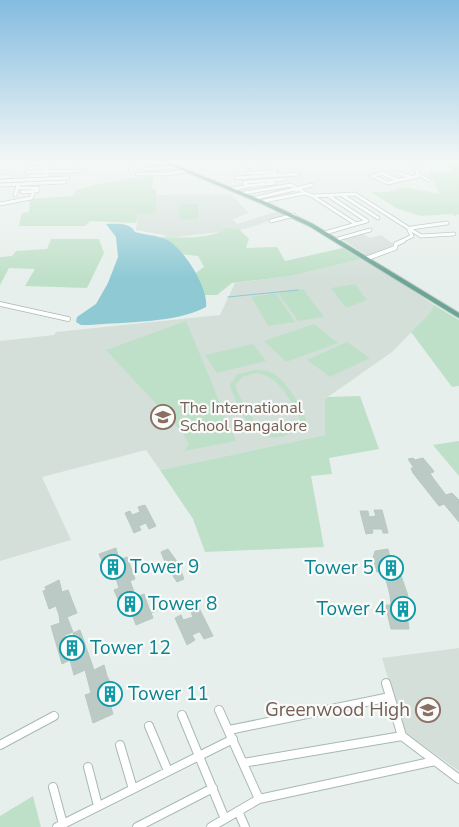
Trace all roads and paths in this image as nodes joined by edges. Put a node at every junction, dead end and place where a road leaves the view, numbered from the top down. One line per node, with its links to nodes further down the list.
1 (12, 202): 8 (street)
2 (260, 202): 9 (main road)
3 (265, 202): 9 (main road)
4 (322, 202): 13 (street)
5 (337, 202): 13 (street)
6 (352, 202): 10 (street)
7 (367, 202): 14 (street)
8 (0, 204)
9 (293, 215): 11 (street); 16 (main road)
10 (378, 218)
11 (271, 221)
12 (447, 223): 14 (street)
13 (356, 224): 16 (street)
14 (410, 229): 17 (street); 19 (street)
15 (370, 230): 18 (street)
16 (326, 233): 18 (main road); 21 (main road)
17 (454, 234)
18 (338, 239): 19 (main road)
19 (368, 258): 21 (main road)
20 (0, 304): 22 (street)
21 (459, 314)
22 (68, 319)
23 (386, 683): 24 (street)
24 (390, 697): 29 (street); 30 (street)
25 (219, 710): 29 (street)
26 (182, 715): 34 (street)
27 (54, 716): 32 (street)
28 (150, 726): 38 (street)
29 (229, 730): 31 (street)
30 (402, 736): 35 (street); 36 (street)
31 (232, 739): 34 (street); 36 (street)
32 (0, 745)
33 (120, 746): 42 (street)
34 (200, 755): 38 (street); 41 (street)
35 (435, 761): 39 (street); 43 (street)
36 (243, 763): 43 (street)
37 (88, 767): 44 (street)
38 (168, 771): 42 (street)
39 (459, 779)
40 (54, 787): 47 (street)
41 (213, 788): 46 (street); 48 (street)
42 (133, 789): 44 (street)
43 (259, 799): 45 (street)
44 (98, 806): 47 (street)
45 (238, 811): 46 (street); 50 (street)
46 (226, 819): 49 (street)
47 (60, 826)
48 (136, 827)
49 (211, 827)
50 (245, 827)

